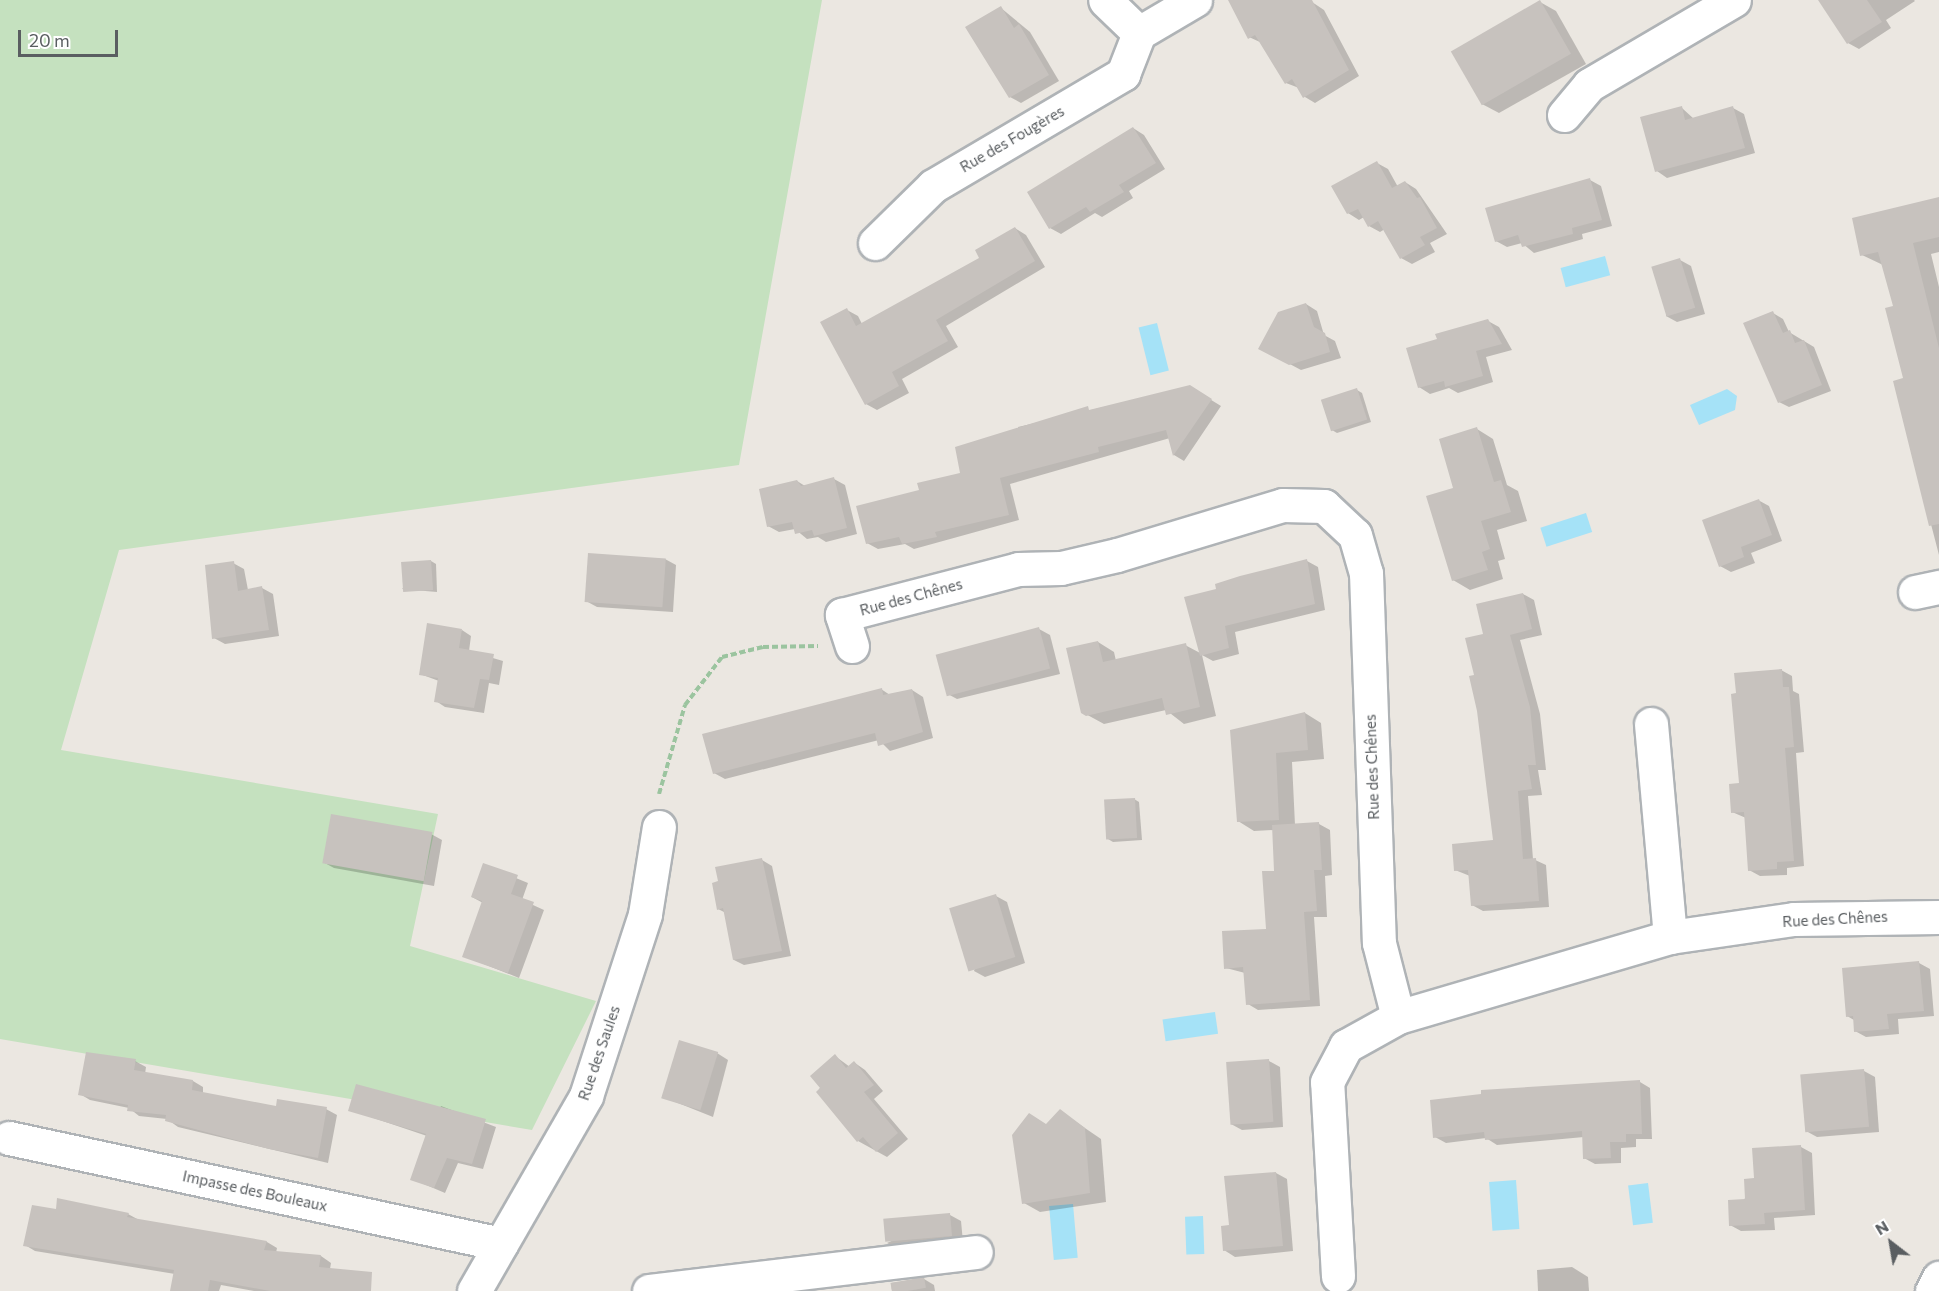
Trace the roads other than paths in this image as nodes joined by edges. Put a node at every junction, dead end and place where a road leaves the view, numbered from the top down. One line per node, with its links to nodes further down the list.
1 (1105, 0): 4 (street)
2 (1195, 0): 4 (street)
3 (1734, 0): 5 (street)
4 (1139, 33): 6 (street, Rue des Fougères)
5 (1564, 115)
6 (875, 243)
7 (852, 646): 12 (street, Rue des Chênes)
8 (1651, 724): 11 (street)
9 (659, 827): 14 (street, Rue des Saules)
10 (1939, 917): 11 (street, Rue des Chênes)
11 (1670, 936): 12 (street, Rue des Chênes)
12 (1398, 1017): 16 (street)
13 (9, 1138): 14 (street, Impasse des Bouleaux)
14 (501, 1244): 18 (street, Rue des Saules)
15 (976, 1252): 19 (street)
16 (1338, 1276)
17 (1939, 1278): 20 (street)
18 (474, 1291)
19 (649, 1291)
20 (1932, 1291)

